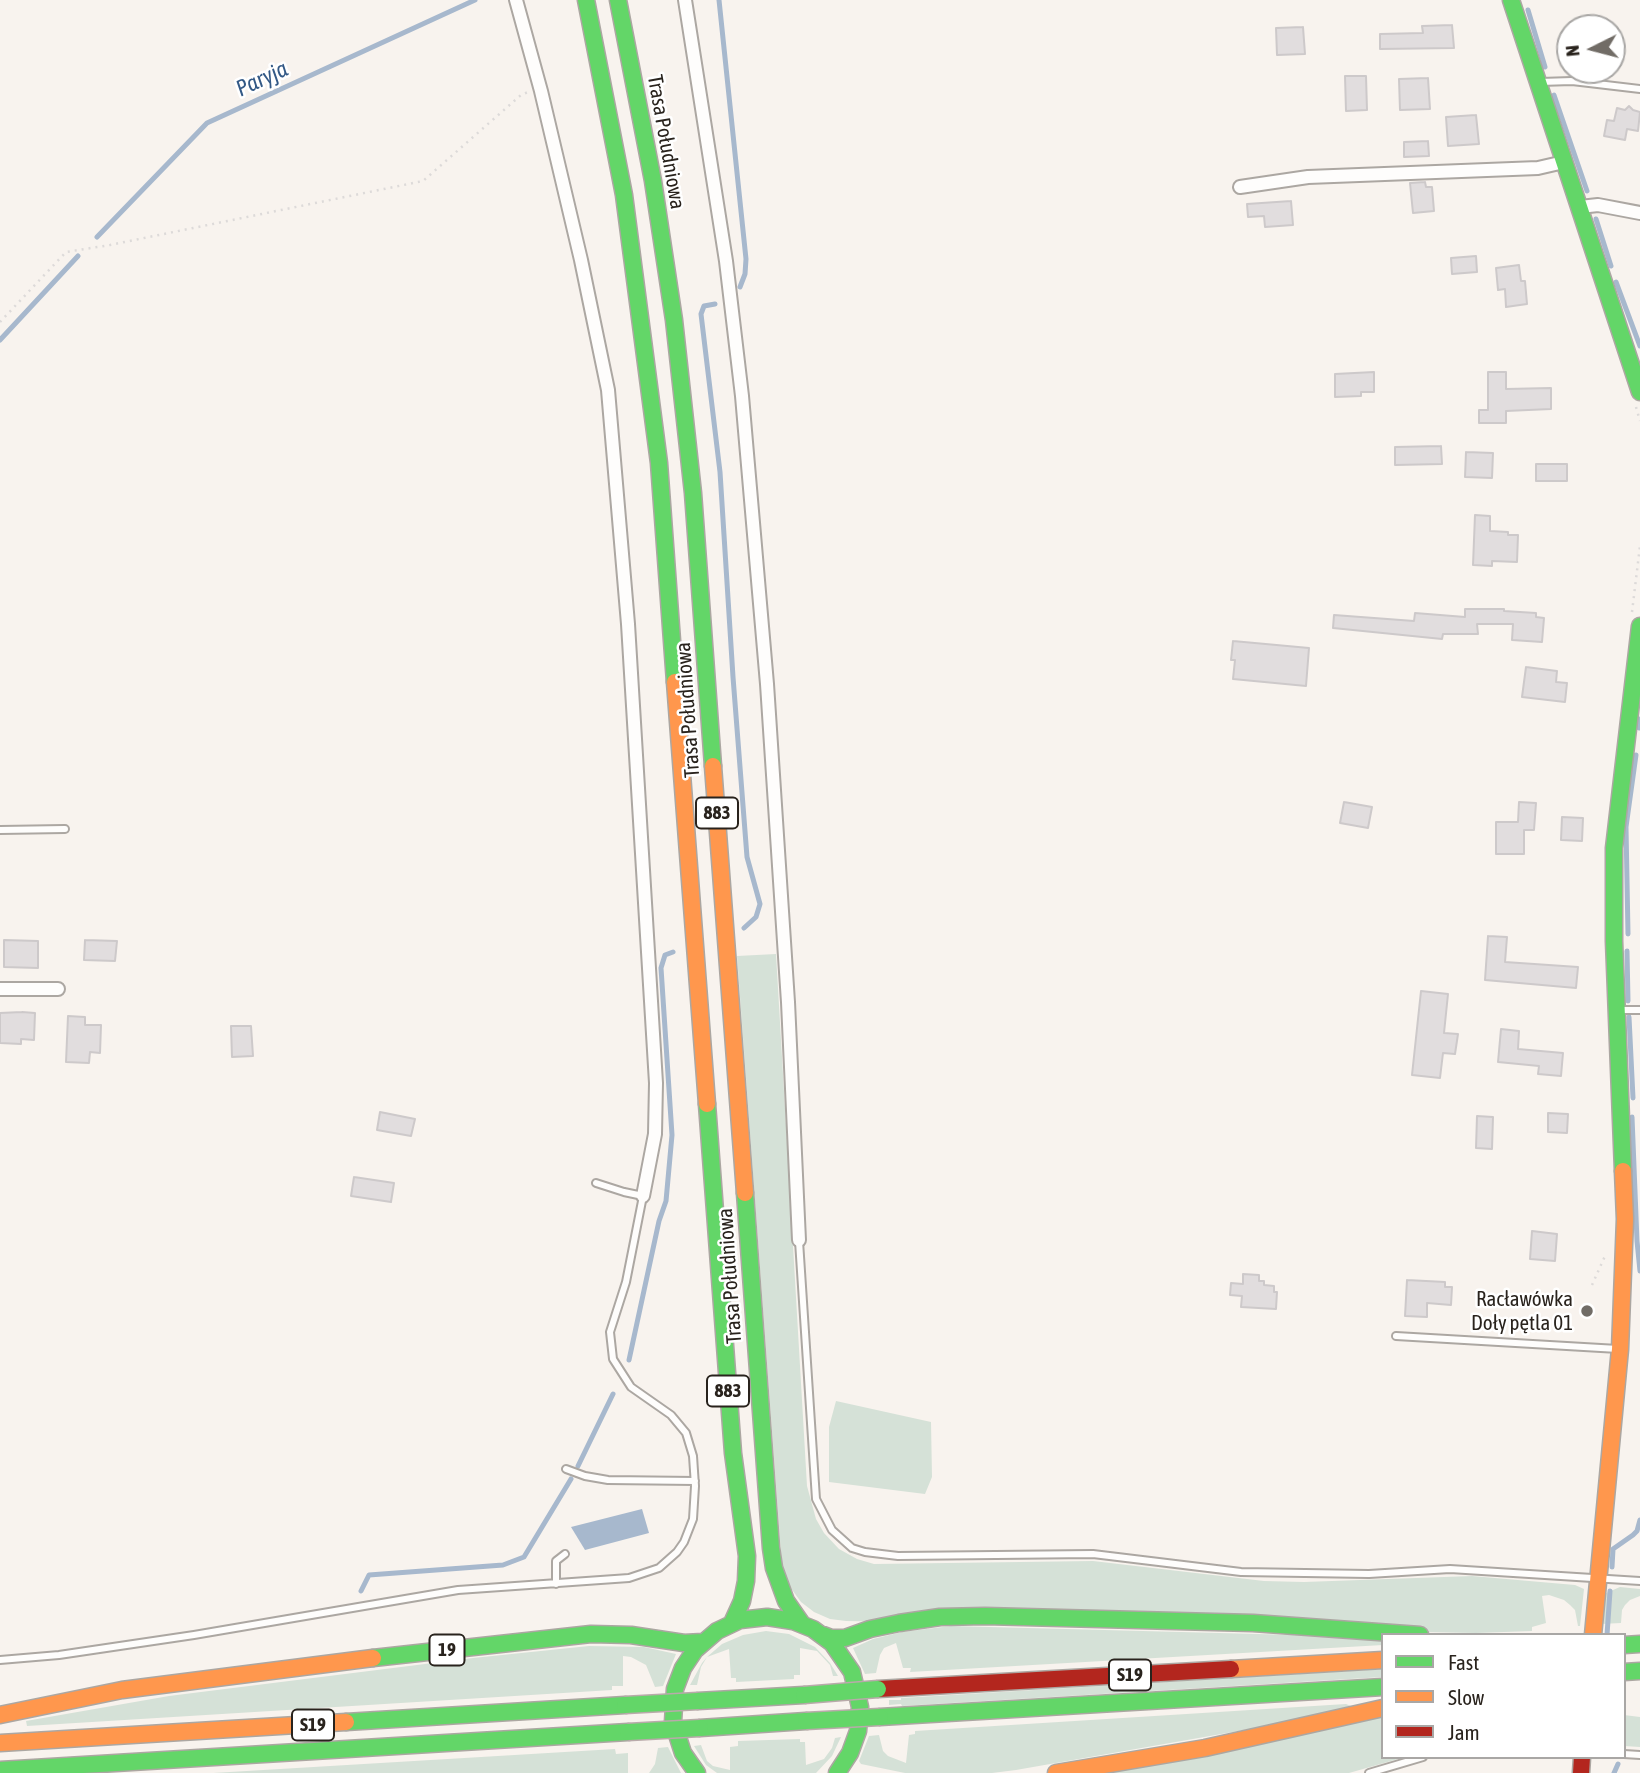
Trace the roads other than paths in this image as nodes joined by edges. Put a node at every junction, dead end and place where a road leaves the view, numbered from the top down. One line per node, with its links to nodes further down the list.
1 (516, 0): 22 (street)
2 (586, 0): 32 (main road, Trasa Południowa / 883)
3 (618, 0): 33 (main road, Trasa Południowa / 883)
4 (685, 0): 23 (street)
5 (1511, 0): 6 (main road)
6 (1538, 82): 7 (lane); 8 (main road)
7 (1640, 89)
8 (1564, 162): 9 (street); 10 (main road)
9 (1240, 187)
10 (1580, 207): 11 (street); 12 (main road)
11 (1640, 213)
12 (1640, 392)
13 (1640, 626): 14 (main road)
14 (1633, 741): 19 (main road)
15 (65, 829): 16 (lane)
16 (0, 830)
17 (0, 989): 18 (street)
18 (58, 989)
19 (1617, 1010): 20 (lane); 25 (main road)
20 (1640, 1010)
21 (596, 1182): 22 (lane)
22 (643, 1196): 27 (lane)
23 (799, 1240): 29 (lane)
24 (1396, 1336): 25 (lane)
25 (1620, 1349): 29 (main road)
26 (566, 1469): 27 (lane)
27 (695, 1481): 31 (lane)
28 (565, 1554): 31 (lane)
29 (1598, 1578): 30 (lane); 35 (main road)
30 (1640, 1580)
31 (556, 1584): 38 (lane)
32 (732, 1623): 33 (main road, 883); 37 (main road, 883)
33 (802, 1624): 36 (main road, 883)
34 (1394, 1633): 36 (main road)
35 (1593, 1633)
36 (823, 1635): 47 (main road, 883)
37 (703, 1642): 42 (main road, 19); 46 (main road, 883)
38 (0, 1660)
39 (1381, 1660): 43 (main road, S19, bridge)
40 (1381, 1687): 45 (main road, S19, bridge)
41 (1381, 1707): 49 (main road)
42 (0, 1715)
43 (0, 1743)
44 (1416, 1759): 50 (lane)
45 (0, 1770)
46 (696, 1773)
47 (837, 1773): 48 (main road)
48 (853, 1773)
49 (1056, 1773)
50 (1369, 1773)

